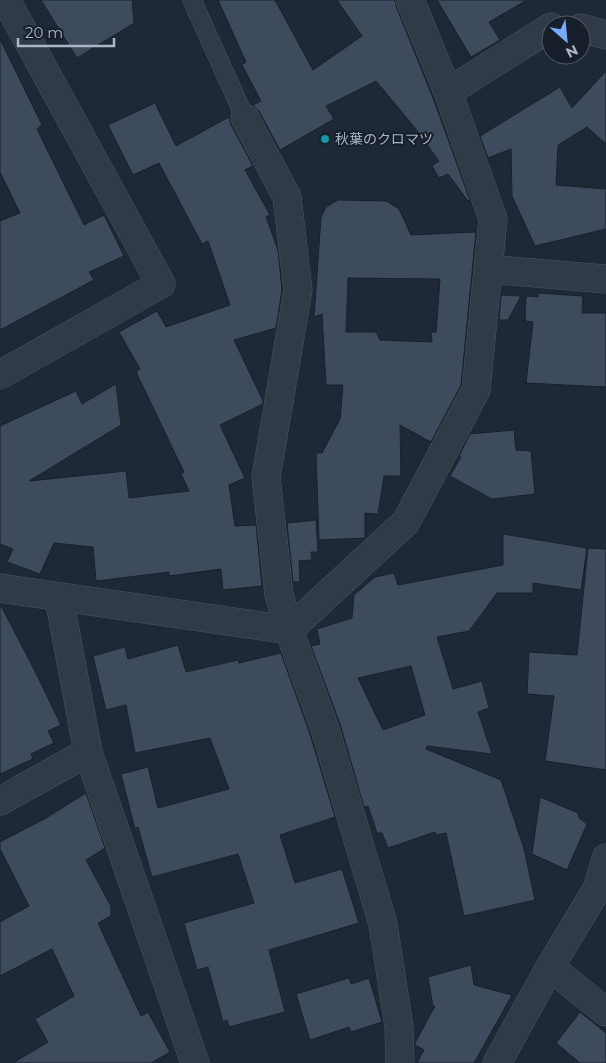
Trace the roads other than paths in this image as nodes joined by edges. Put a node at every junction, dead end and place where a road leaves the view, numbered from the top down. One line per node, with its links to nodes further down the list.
1 (6, 0): 11 (street)
2 (192, 0): 8 (lane)
3 (410, 0): 7 (street)
4 (591, 30): 6 (street)
5 (541, 34): 7 (street)
6 (606, 34)
7 (448, 92): 9 (street)
8 (245, 118): 14 (street)
9 (488, 269): 10 (street); 14 (street)
10 (606, 279)
11 (0, 375)
12 (0, 588): 13 (street)
13 (59, 598): 14 (street); 15 (street)
14 (289, 630): 21 (street)
15 (88, 752): 16 (street); 20 (street)
16 (0, 800)
17 (606, 858): 18 (street)
18 (550, 967): 19 (street); 22 (street)
19 (606, 1012)
20 (194, 1063)
21 (400, 1063)
22 (497, 1063)

